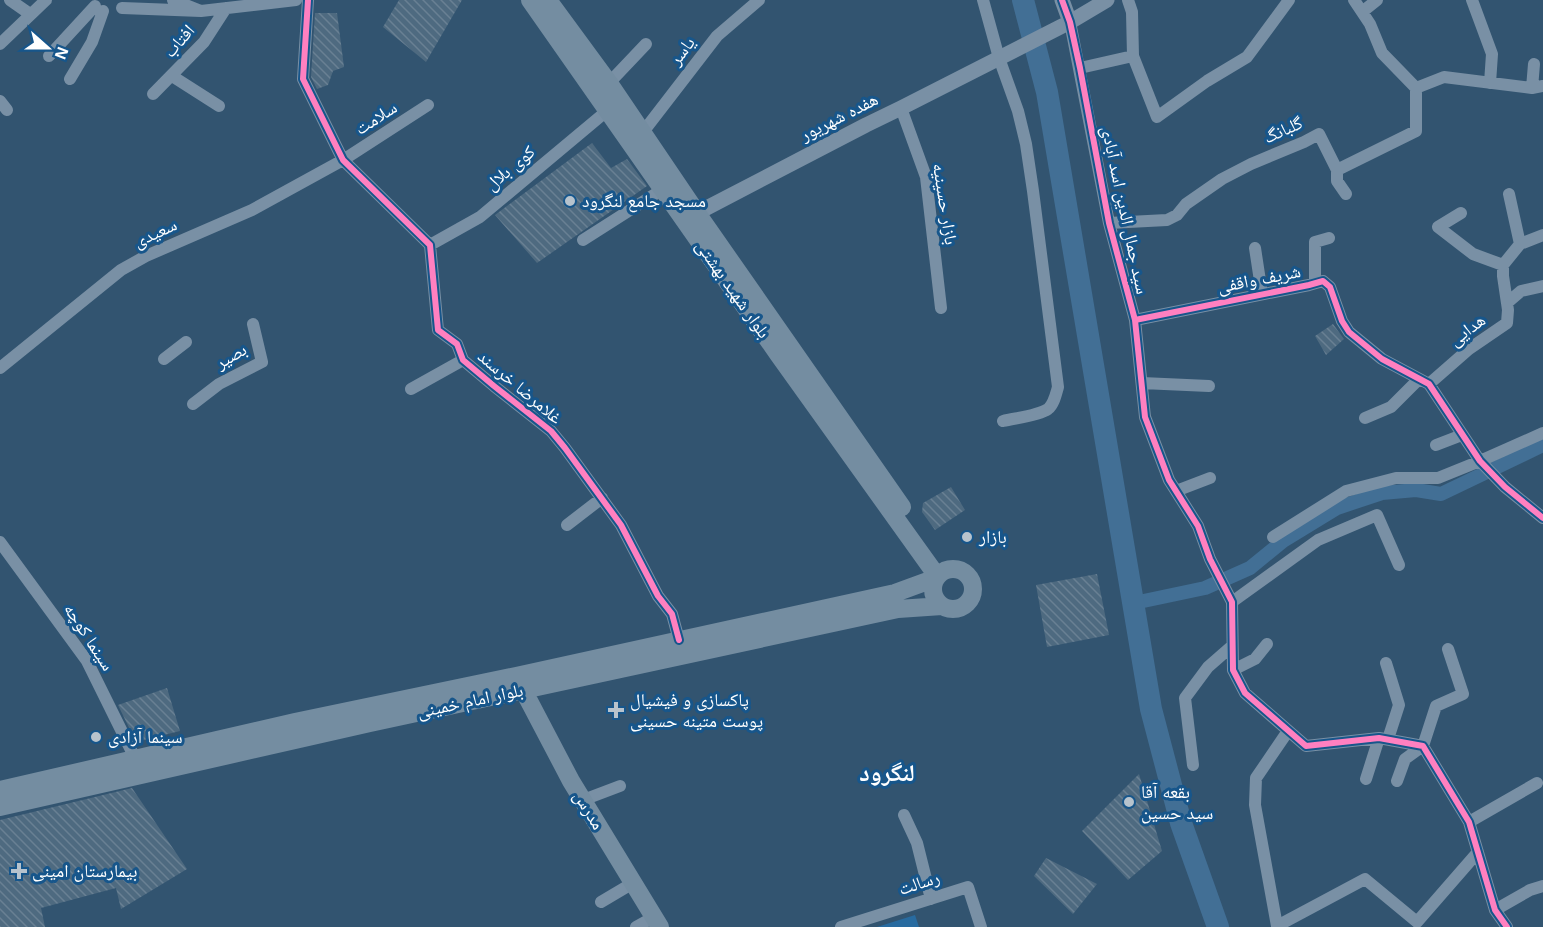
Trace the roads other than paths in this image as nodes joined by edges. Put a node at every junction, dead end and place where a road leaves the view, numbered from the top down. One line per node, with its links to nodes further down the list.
1 (10, 0): 23 (street)
2 (46, 0): 23 (street)
3 (173, 0): 21 (street)
4 (296, 0): 17 (street)
5 (308, 0): 44 (street)
6 (530, 0): 42 (main road, بلوار شهید بهشتی)
7 (548, 0): 34 (main road, بلوار شهید بهشتی)
8 (759, 0): 43 (street, یاسر)
9 (983, 0): 29 (street)
10 (1062, 0): 24 (street)
11 (1107, 0): 24 (street)
12 (1128, 0): 28 (street)
13 (1289, 0): 28 (street)
14 (1354, 0): 22 (street)
15 (1377, 0): 22 (street)
16 (1472, 0): 35 (street)
17 (248, 3): 20 (street)
18 (125, 4): 19 (street); 21 (street)
19 (96, 6): 27 (street); 33 (street)
20 (226, 8): 21 (street); 32 (street, افتاب)
21 (201, 12)
22 (1362, 12): 37 (street)
23 (30, 15): 25 (street)
24 (1070, 22): 29 (street, هفده شهریور); 31 (street, سید جمال الدین اسد آبادی)
25 (0, 44)
26 (646, 44): 34 (street)
27 (49, 56)
28 (1133, 56): 31 (street)
29 (999, 58): 41 (street, هفده شهریور); 77 (street)
30 (1534, 64): 36 (street)
31 (1080, 68): 51 (street, سید جمال الدین اسد آبادی)
32 (172, 76): 38 (street, افتاب); 40 (street)
33 (70, 79)
34 (609, 83): 43 (main road, بلوار شهید بهشتی)
35 (1490, 83): 36 (street); 37 (street)
36 (1538, 87)
37 (1416, 88): 45 (street)
38 (153, 94)
39 (428, 105): 44 (street, سلامت)
40 (219, 106)
41 (901, 108): 49 (street, هفده شهریور); 64 (street, بازار حسینیه)
42 (608, 110): 46 (main road, بلوار شهید بهشتی); 57 (street, کوی بلال)
43 (643, 132): 49 (main road, بلوار شهید بهشتی)
44 (343, 160): 57 (street); 70 (street, سعیدی)
45 (1337, 170): 48 (street); 51 (street, گلبانگ)
46 (663, 189): 52 (main road, بلوار شهید بهشتی); 55 (street)
47 (1509, 194): 56 (street)
48 (1346, 195)
49 (697, 213): 52 (street); 90 (main road, بلوار شهید بهشتی)
50 (1461, 213): 59 (street)
51 (1109, 223): 65 (street, سید جمال الدین اسد آبادی)
52 (692, 231): 90 (main road, بلوار شهید بهشتی)
53 (1543, 235): 56 (street)
54 (1329, 238): 60 (street)
55 (583, 240)
56 (1520, 244): 59 (street)
57 (430, 245): 69 (street, غلامرضا خرسند)
58 (1255, 248): 62 (street)
59 (1503, 265): 63 (street)
60 (1315, 283): 62 (street, شریف واقفی); 71 (street, شریف واقفی)
61 (1543, 286): 63 (street)
62 (1262, 294): 65 (street, شریف واقفی)
63 (1507, 303): 71 (street, هدایی)
64 (941, 308)
65 (1135, 320): 72 (street, سید جمال الدین اسد آبادی)
66 (253, 324): 75 (street, بصیر)
67 (186, 342): 68 (street)
68 (164, 359)
69 (463, 360): 74 (street); 84 (street, غلامرضا خرسند)
70 (0, 368)
71 (1424, 382): 76 (street); 79 (street, شریف واقفی)
72 (1142, 383): 73 (street); 83 (street, سید جمال الدین اسد آبادی)
73 (1209, 386)
74 (411, 389)
75 (193, 404)
76 (1365, 418)
77 (1004, 421)
78 (1543, 433): 81 (street)
79 (1462, 435): 80 (street); 81 (street, شریف واقفی)
80 (1436, 445)
81 (1480, 461): 85 (street, شریف واقفی); 87 (street)
82 (1210, 478): 83 (street)
83 (1176, 491): 91 (street, سید جمال الدین اسد آبادی)
84 (602, 498): 86 (street); 93 (street, غلامرضا خرسند)
85 (1543, 518)
86 (567, 525)
87 (1273, 537)
88 (0, 542): 103 (street, سینما کوچه)
89 (1399, 565): 91 (street)
90 (940, 575): 92 (main road); 92 (main road); 93 (main road, بلوار امام خمینی)
91 (1232, 602): 95 (street)
92 (942, 606): 99 (main road, بلوار امام خمینی)
93 (679, 640): 99 (main road, بلوار امام خمینی)
94 (1267, 644): 98 (street)
95 (1232, 646): 98 (street); 104 (street)
96 (1448, 649): 102 (street)
97 (1386, 663): 101 (street)
98 (1233, 670): 100 (street)
99 (520, 683): 103 (main road, بلوار امام خمینی); 110 (main road, مدرس); 111 (main road, بلوار امام خمینی)
100 (1288, 731): 101 (street); 121 (street)
101 (1383, 739): 102 (street); 105 (street)
102 (1423, 746): 106 (street); 113 (street)
103 (135, 758): 109 (main road, بلوار امام خمینی)
104 (1193, 765)
105 (1366, 779)
106 (1397, 781)
107 (1537, 783): 113 (street)
108 (621, 786): 110 (street)
109 (0, 790)
110 (583, 800): 115 (main road, مدرس)
111 (0, 807)
112 (904, 815): 117 (street)
113 (1469, 822): 114 (street)
114 (1478, 852): 119 (street); 121 (street)
115 (633, 883): 118 (street); 120 (main road, مدرس)
116 (1543, 886): 119 (street)
117 (931, 898): 123 (street, رسالت); 124 (street, رسالت)
118 (601, 902)
119 (1495, 910): 125 (street)
120 (657, 922): 122 (street)
121 (1276, 926)
122 (636, 927)
123 (841, 927)
124 (981, 927)
125 (1507, 927)

